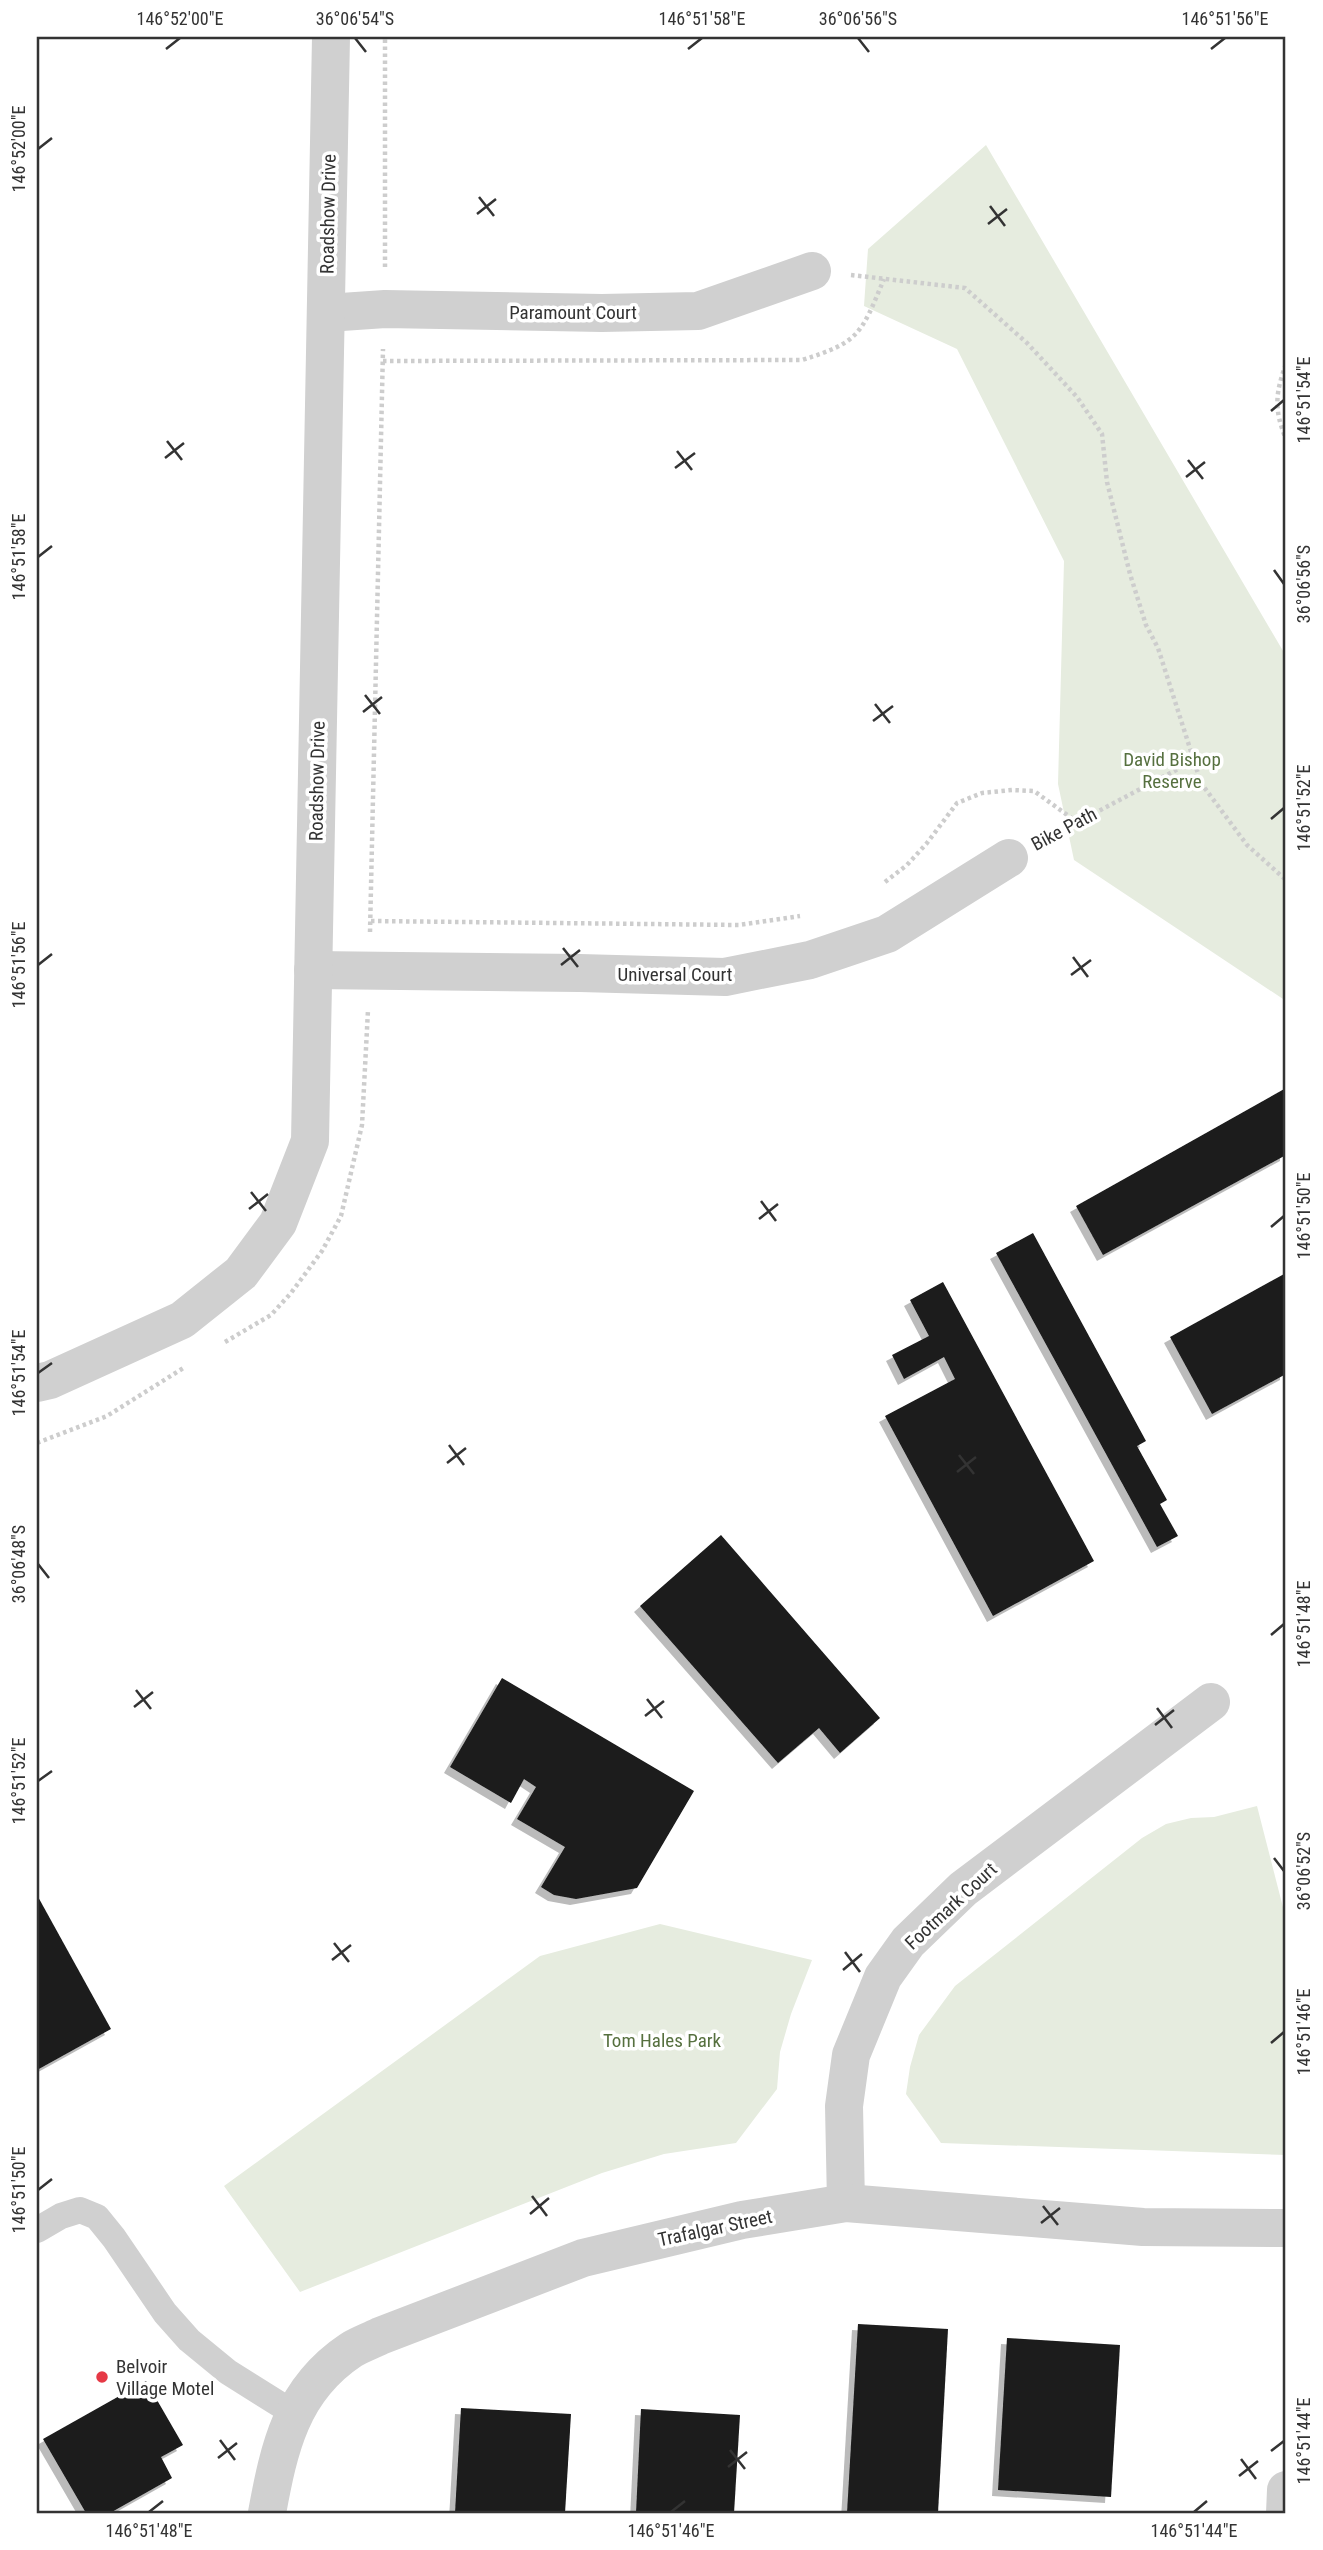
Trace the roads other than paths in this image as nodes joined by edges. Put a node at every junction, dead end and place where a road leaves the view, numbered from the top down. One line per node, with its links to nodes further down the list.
1 (331, 37): 3 (street, Roadshow Drive)
2 (812, 271): 3 (street, Paramount Court)
3 (327, 313): 5 (street, Roadshow Drive)
4 (1009, 858): 5 (street, Universal Court)
5 (313, 970): 6 (street, Roadshow Drive)
6 (37, 1383)
7 (1211, 1702): 8 (street, Footmark Court)
8 (846, 2203): 9 (street, Trafalgar Street); 11 (street, Trafalgar Street)
9 (1286, 2228)
10 (37, 2230): 11 (lane)
11 (295, 2414): 13 (street, Trafalgar Street)
12 (1286, 2490): 14 (street)
13 (267, 2513)
14 (1285, 2513)

